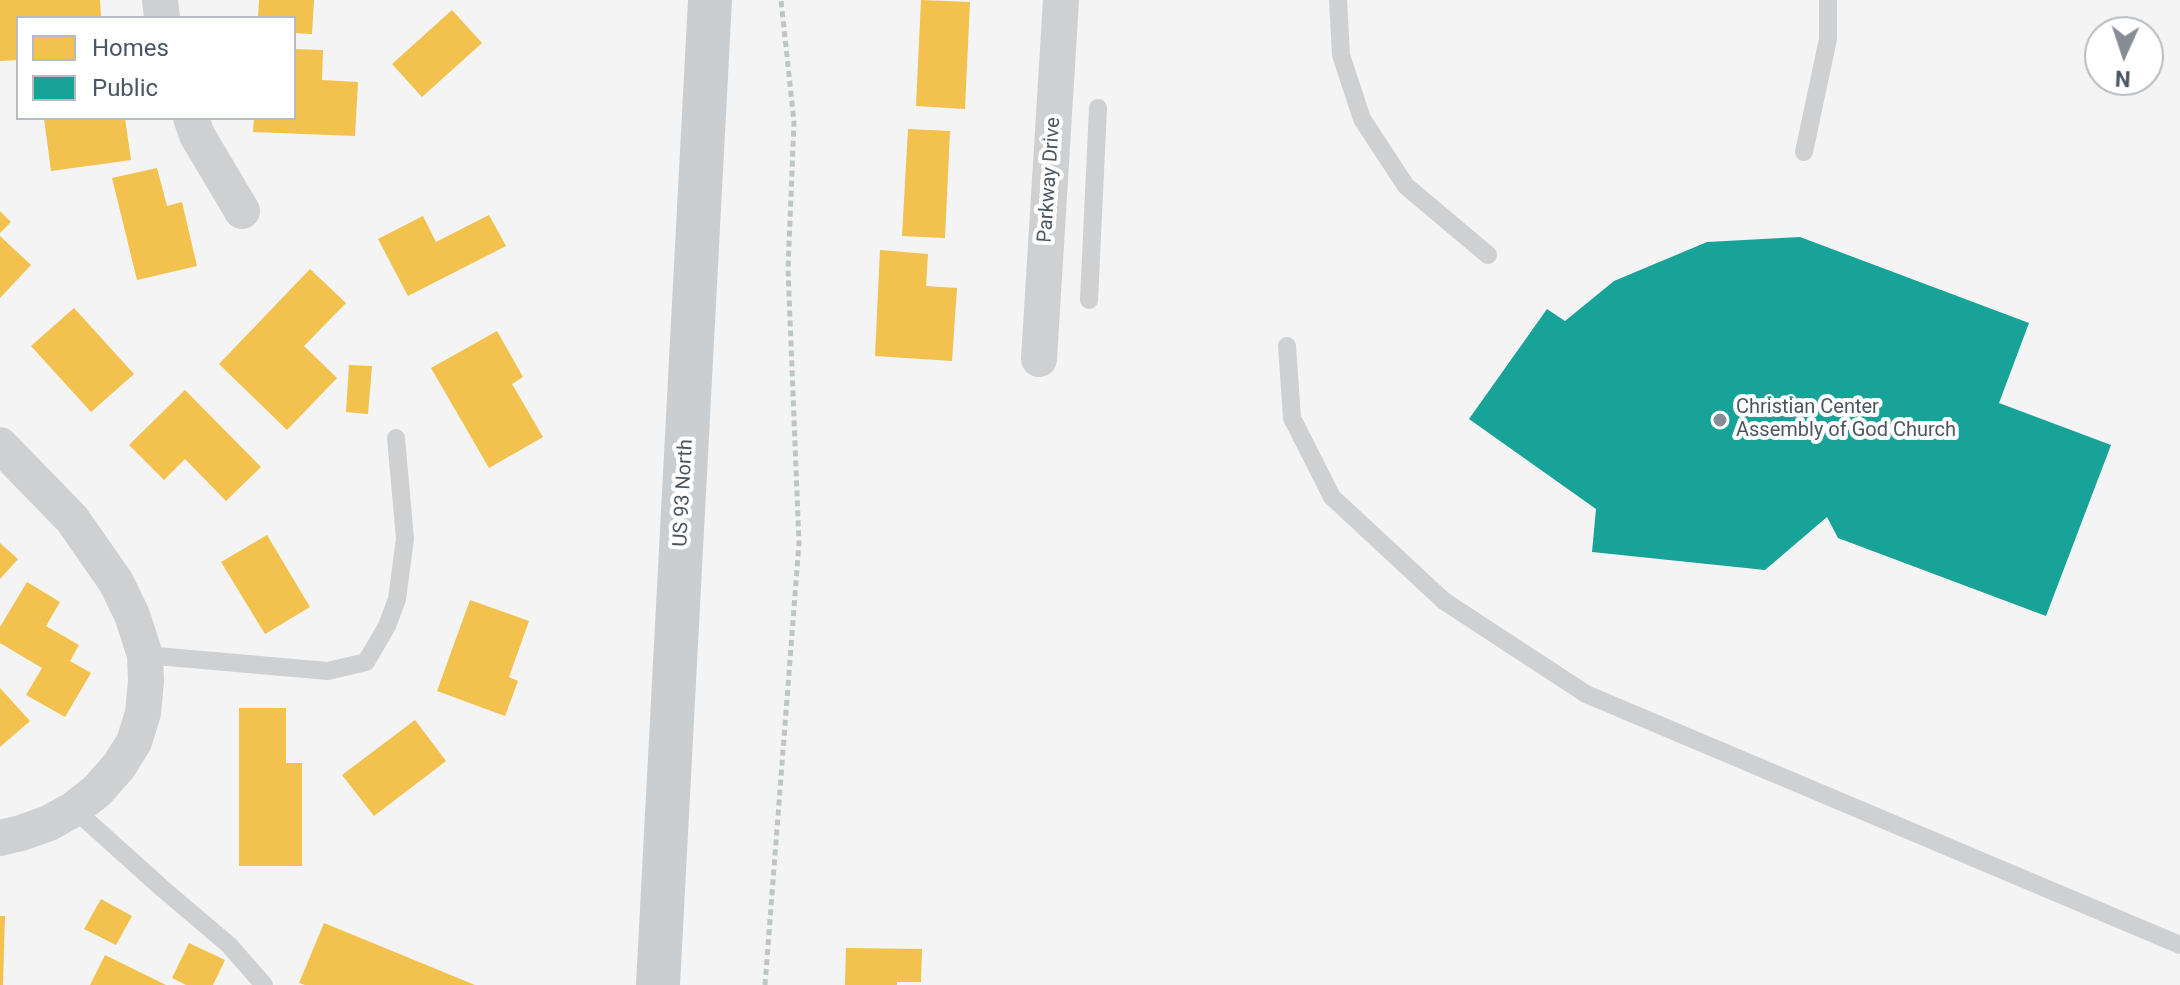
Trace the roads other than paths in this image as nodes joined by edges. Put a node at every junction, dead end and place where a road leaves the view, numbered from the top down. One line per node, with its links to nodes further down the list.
1 (710, 0): 20 (main road, US 93 North)
2 (1061, 0): 12 (street, Parkway Drive)
3 (1338, 0): 9 (lane)
4 (1828, 0): 7 (lane)
5 (1098, 108): 10 (lane)
6 (192, 120): 8 (street)
7 (1804, 152)
8 (242, 211)
9 (1488, 255)
10 (1089, 300)
11 (1287, 346): 18 (lane)
12 (1039, 359)
13 (396, 438): 15 (lane)
14 (0, 445): 15 (street)
15 (145, 655): 16 (street)
16 (74, 809): 17 (street); 19 (lane)
17 (0, 838)
18 (2180, 945)
19 (264, 985)
20 (658, 985)

